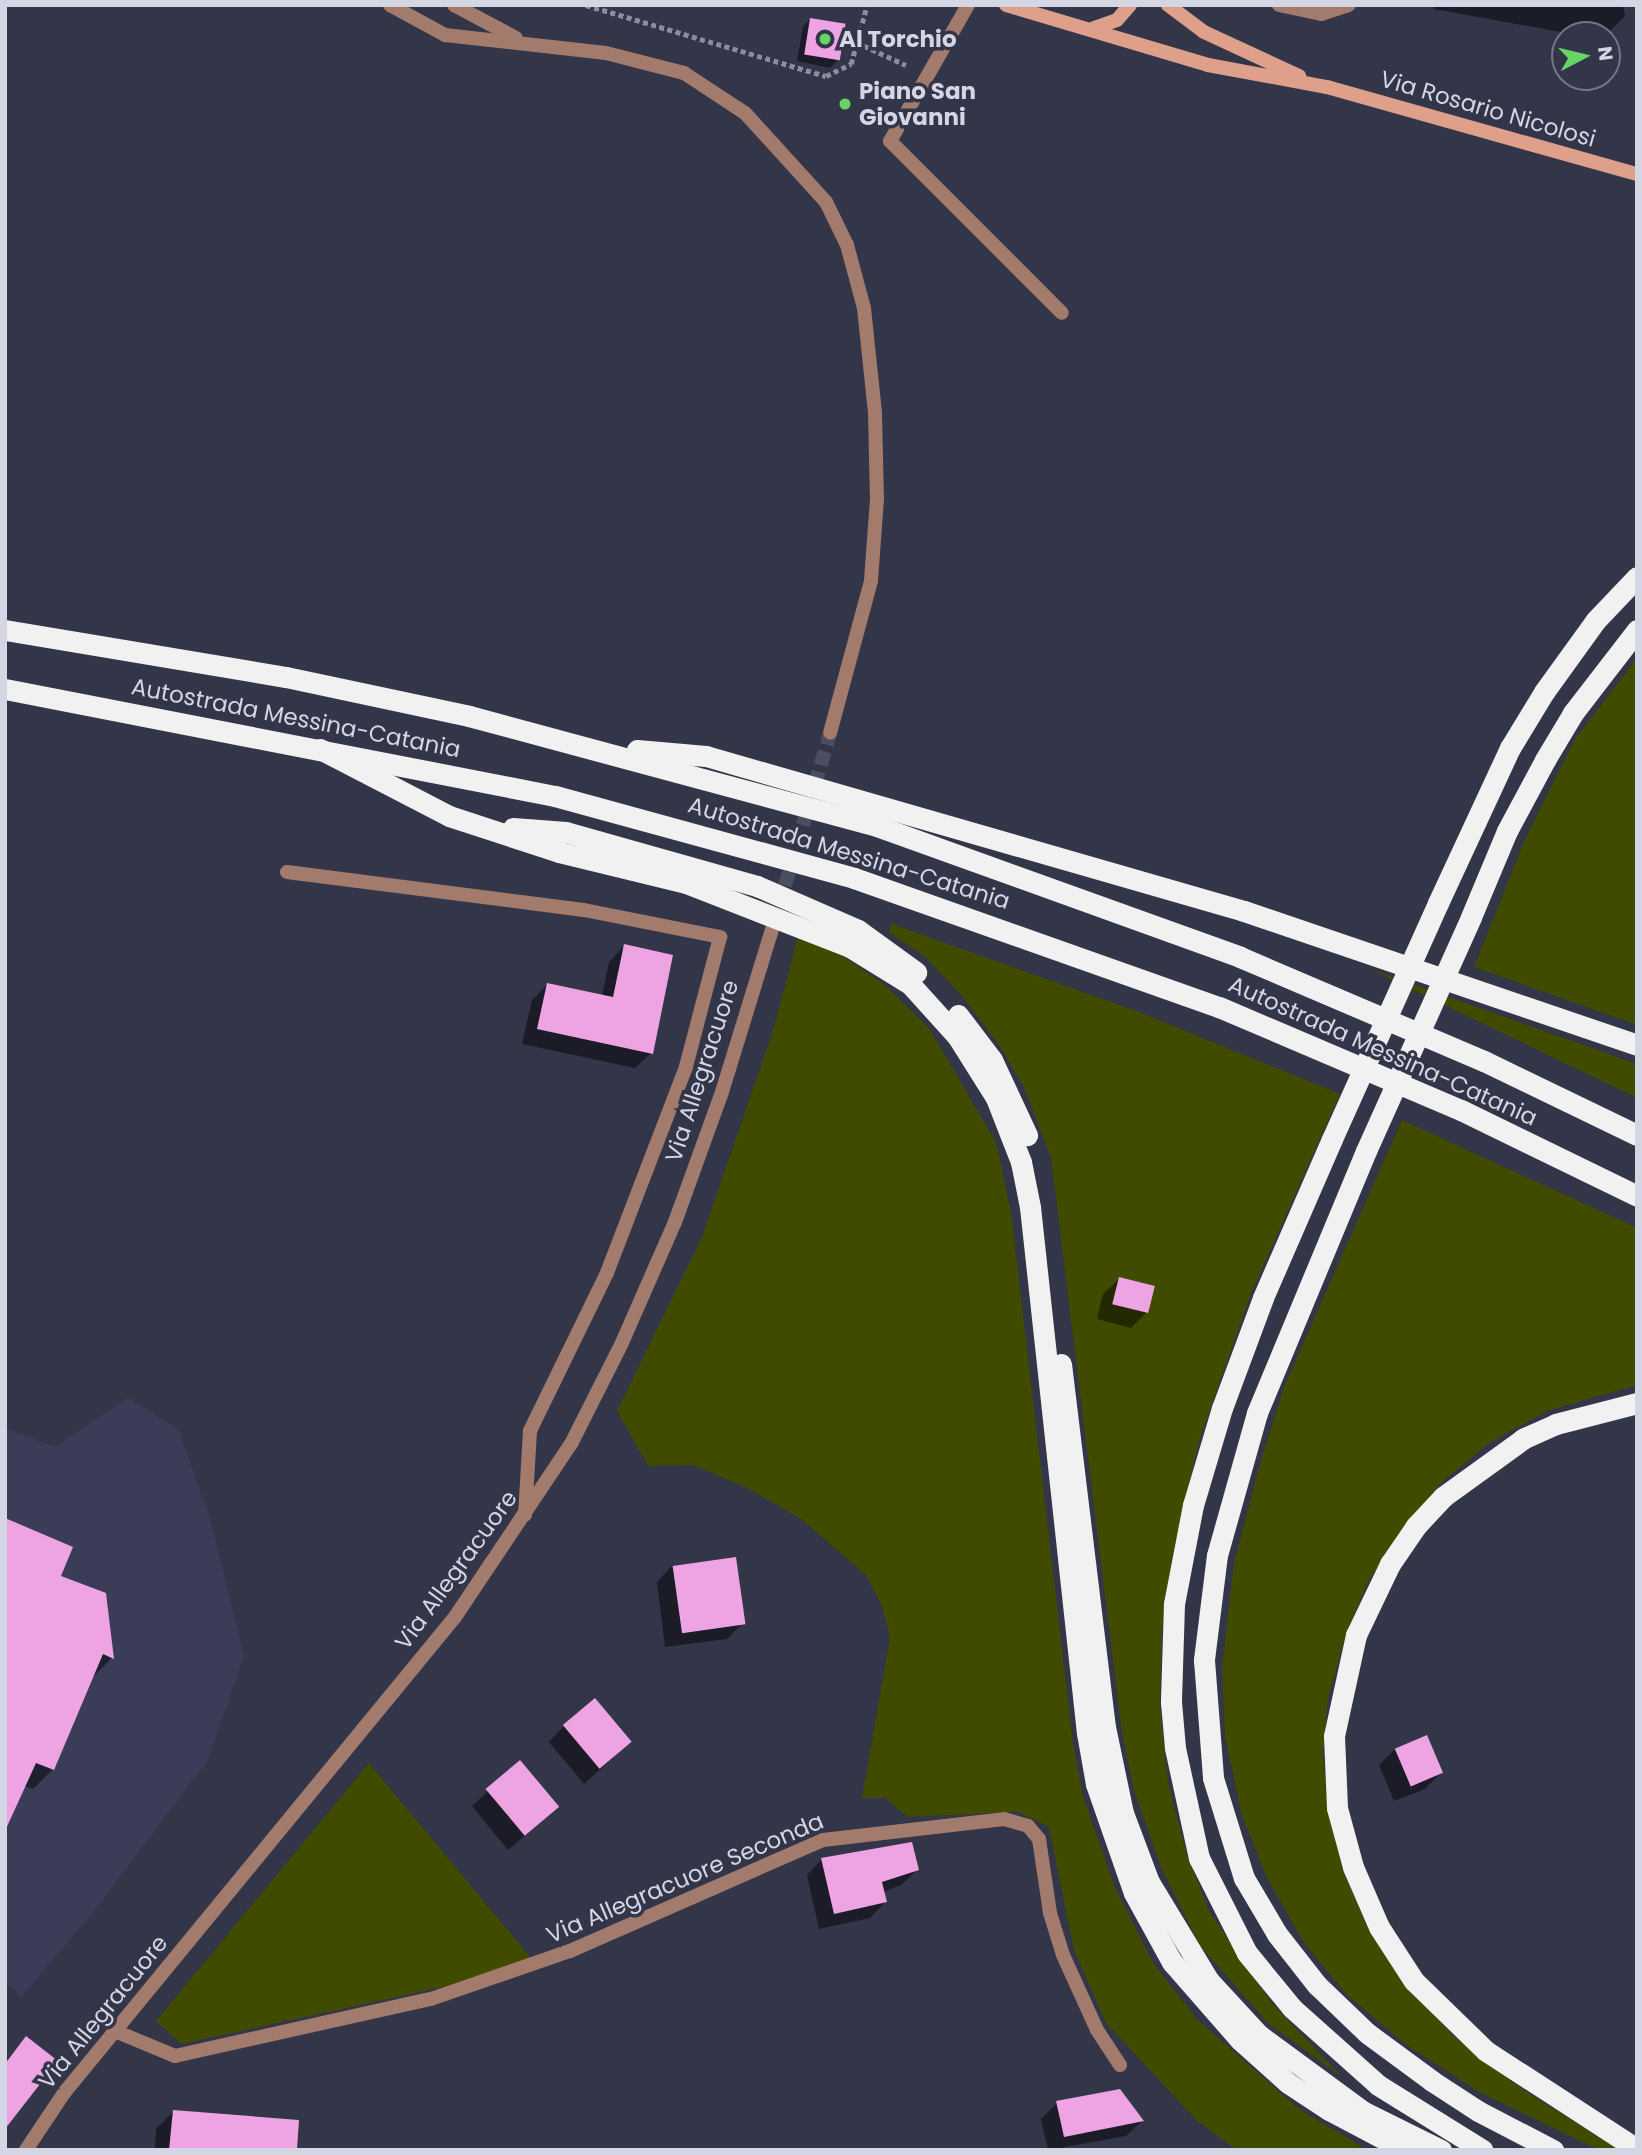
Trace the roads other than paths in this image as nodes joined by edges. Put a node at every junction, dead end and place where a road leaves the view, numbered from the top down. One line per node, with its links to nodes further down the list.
1 (390, 5): 10 (street)
2 (454, 5): 10 (street)
3 (968, 5): 13 (street)
4 (1006, 5): 9 (main road)
5 (1130, 5): 9 (main road)
6 (1168, 5): 11 (main road)
7 (1279, 5): 8 (street)
8 (1349, 5)
9 (1094, 28): 11 (main road)
10 (524, 42): 18 (street)
11 (1327, 87): 12 (main road, Via Rosario Nicolosi)
12 (1637, 174)
13 (1062, 313)
14 (1637, 576): 35 (highway, bridge)
15 (5, 630): 19 (highway, Autostrada Messina-Catania)
16 (1637, 630): 36 (highway, bridge)
17 (5, 689): 20 (highway, Autostrada Messina-Catania)
18 (830, 733)
19 (585, 747): 24 (highway); 25 (highway, Autostrada Messina-Catania)
20 (320, 749): 21 (highway); 26 (highway, Autostrada Messina-Catania)
21 (487, 826): 33 (highway); 34 (highway)
22 (287, 872): 28 (street)
23 (772, 929): 28 (street, Via Allegracuore)
24 (1637, 1045)
25 (1637, 1135)
26 (1637, 1196)
27 (1637, 1403): 31 (highway)
28 (525, 1516): 29 (street, Via Allegracuore)
29 (115, 2031): 30 (street, Via Allegracuore Seconda); 32 (street, Via Allegracuore)
30 (1120, 2065)
31 (1637, 2148)
32 (26, 2150)
33 (1405, 2150)
34 (1441, 2150)
35 (1483, 2150)
36 (1553, 2150)

